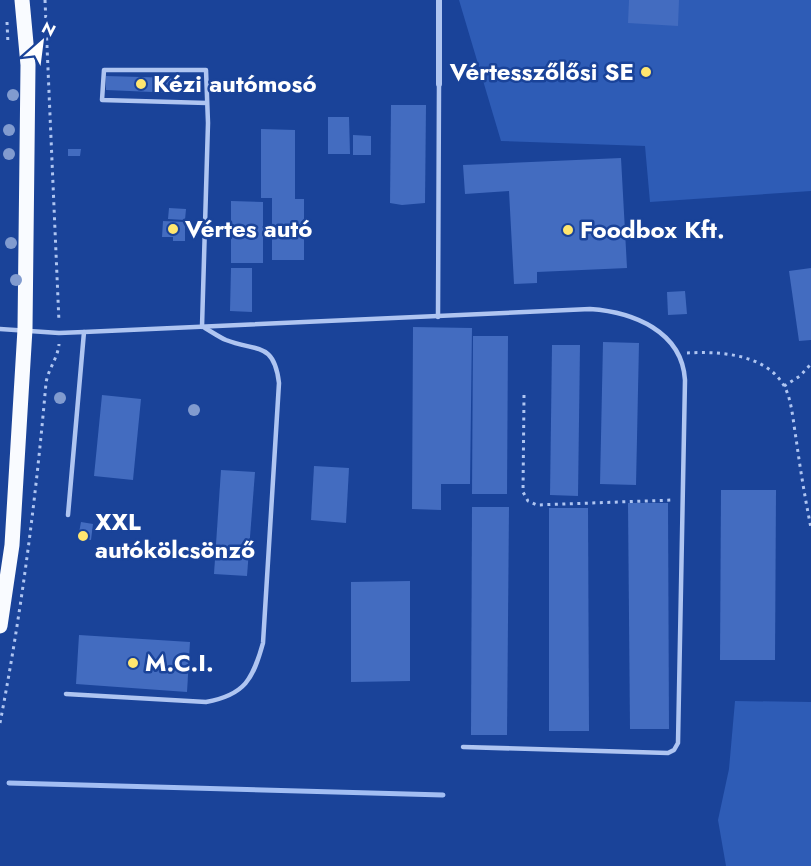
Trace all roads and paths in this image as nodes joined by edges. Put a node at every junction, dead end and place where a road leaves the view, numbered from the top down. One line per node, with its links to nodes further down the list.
1 (22, 0): 9 (main road)
2 (45, 0): 11 (path)
3 (439, 0): 4 (street)
4 (440, 84): 6 (lane)
5 (207, 103): 5 (lane); 7 (lane)
6 (438, 317): 7 (lane); 12 (lane)
7 (202, 327): 10 (lane); 20 (lane)
8 (0, 329): 9 (lane)
9 (25, 329): 11 (lane); 19 (main road)
10 (84, 332): 11 (lane); 17 (lane)
11 (59, 333): 21 (path)
12 (679, 353): 14 (path); 16 (lane)
13 (811, 364): 14 (path)
14 (784, 386): 18 (path)
15 (524, 395): 16 (path)
16 (682, 499): 22 (lane)
17 (68, 515)
18 (811, 528)
19 (0, 626)
20 (66, 694)
21 (0, 723)
22 (464, 747)

